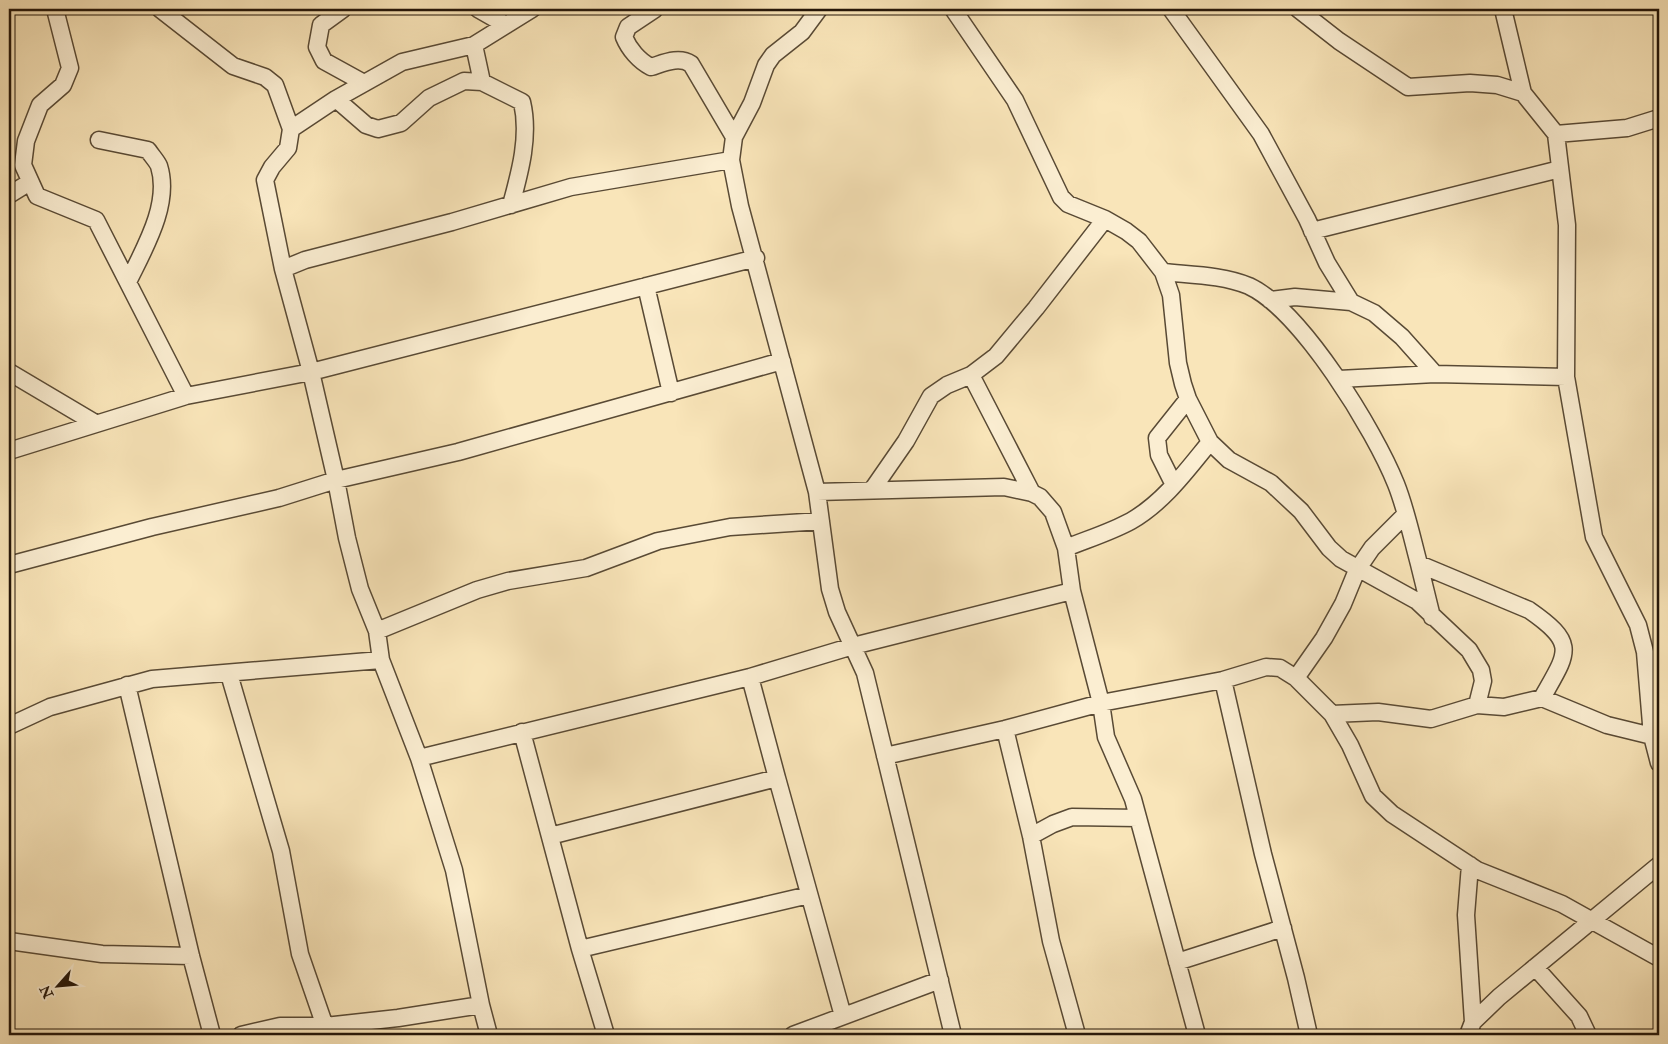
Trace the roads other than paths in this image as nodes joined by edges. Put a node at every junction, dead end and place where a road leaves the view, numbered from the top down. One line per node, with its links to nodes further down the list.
1 (55, 9): 26 (street)
2 (160, 9): 20 (street)
3 (343, 9): 16 (street)
4 (478, 9): 13 (street)
5 (532, 9): 13 (street)
6 (655, 9): 22 (street)
7 (820, 9): 22 (street)
8 (972, 9): 12 (street)
9 (1171, 9): 30 (street)
10 (1298, 9): 17 (street)
11 (1503, 9): 17 (street)
12 (955, 12): 29 (street)
13 (506, 25): 14 (street)
14 (474, 45): 15 (street); 16 (street)
15 (482, 82): 18 (street); 28 (street)
16 (364, 83): 18 (street)
17 (1523, 93): 21 (street)
18 (336, 99): 20 (street)
19 (1659, 118): 21 (street)
20 (291, 129): 32 (street)
21 (1556, 134): 25 (street)
22 (734, 137): 24 (street)
23 (99, 140): 34 (street)
24 (731, 160): 28 (street); 31 (street)
25 (1560, 169): 30 (street); 43 (street)
26 (30, 182): 27 (street); 34 (street)
27 (9, 195)
28 (511, 204): 32 (street)
29 (1104, 219): 33 (street); 42 (street)
30 (1312, 231): 37 (street)
31 (756, 258): 35 (street); 38 (street)
32 (283, 269): 40 (street)
33 (1163, 272): 36 (street); 47 (street)
34 (128, 282): 46 (street)
35 (646, 286): 40 (street); 45 (street)
36 (1270, 300): 37 (street); 44 (street)
37 (1351, 302): 41 (street)
38 (782, 361): 45 (street); 54 (street)
39 (9, 372): 48 (street)
40 (311, 372): 46 (street); 51 (street)
41 (1435, 374): 43 (street); 44 (street)
42 (971, 375): 53 (street); 55 (street)
43 (1566, 377): 79 (street)
44 (1339, 379): 56 (street)
45 (671, 392): 51 (street)
46 (186, 396): 48 (street)
47 (1188, 399): 49 (street); 52 (street)
48 (95, 423): 50 (street)
49 (1210, 442): 52 (street); 61 (street)
50 (9, 451)
51 (336, 480): 60 (street); 64 (street)
52 (1174, 485): 58 (street)
53 (872, 490): 54 (street); 55 (street)
54 (817, 492): 57 (street)
55 (1032, 493): 58 (street)
56 (1405, 515): 59 (street); 61 (street)
57 (821, 522): 64 (street); 65 (street)
58 (1066, 548): 62 (street)
59 (1420, 564): 63 (street); 72 (street)
60 (9, 565)
61 (1356, 570): 63 (street); 69 (street)
62 (1072, 591): 65 (street); 73 (street)
63 (1432, 616): 74 (street)
64 (377, 631): 66 (street)
65 (853, 646): 68 (street); 80 (street)
66 (381, 660): 67 (street); 81 (street)
67 (229, 674): 71 (street); 102 (street)
68 (750, 677): 78 (street); 83 (street)
69 (1296, 678): 70 (street); 75 (street)
70 (1224, 680): 73 (street); 91 (street)
71 (127, 685): 76 (street); 94 (street)
72 (1542, 698): 74 (street); 79 (street)
73 (1101, 703): 77 (street); 84 (street)
74 (1477, 705): 75 (street)
75 (1332, 714): 87 (street)
76 (9, 726)
77 (1005, 728): 80 (street); 86 (street)
78 (522, 732): 81 (street); 85 (street)
79 (1652, 736): 82 (street)
80 (885, 756): 98 (street)
81 (419, 758): 99 (street)
82 (1659, 762)
83 (777, 778): 85 (street); 89 (street)
84 (1138, 818): 86 (street); 96 (street)
85 (550, 836): 93 (street)
86 (1031, 836): 109 (street)
87 (1470, 865): 90 (street); 101 (street)
88 (1659, 865): 90 (street)
89 (809, 895): 93 (street); 100 (street)
90 (1594, 920): 95 (street); 97 (street)
91 (1283, 928): 96 (street); 111 (street)
92 (9, 941): 94 (street)
93 (580, 949): 106 (street)
94 (190, 956): 103 (street)
95 (1659, 958)
96 (1177, 962): 110 (street)
97 (1535, 967): 101 (street); 112 (street)
98 (940, 980): 100 (street); 108 (street)
99 (481, 1005): 102 (street); 105 (street)
100 (843, 1016): 107 (street)
101 (1470, 1028)
102 (327, 1030): 104 (street)
103 (212, 1035)
104 (241, 1035)
105 (489, 1035)
106 (606, 1035)
107 (793, 1035)
108 (953, 1035)
109 (1077, 1035)
110 (1197, 1035)
111 (1309, 1035)
112 (1588, 1035)

